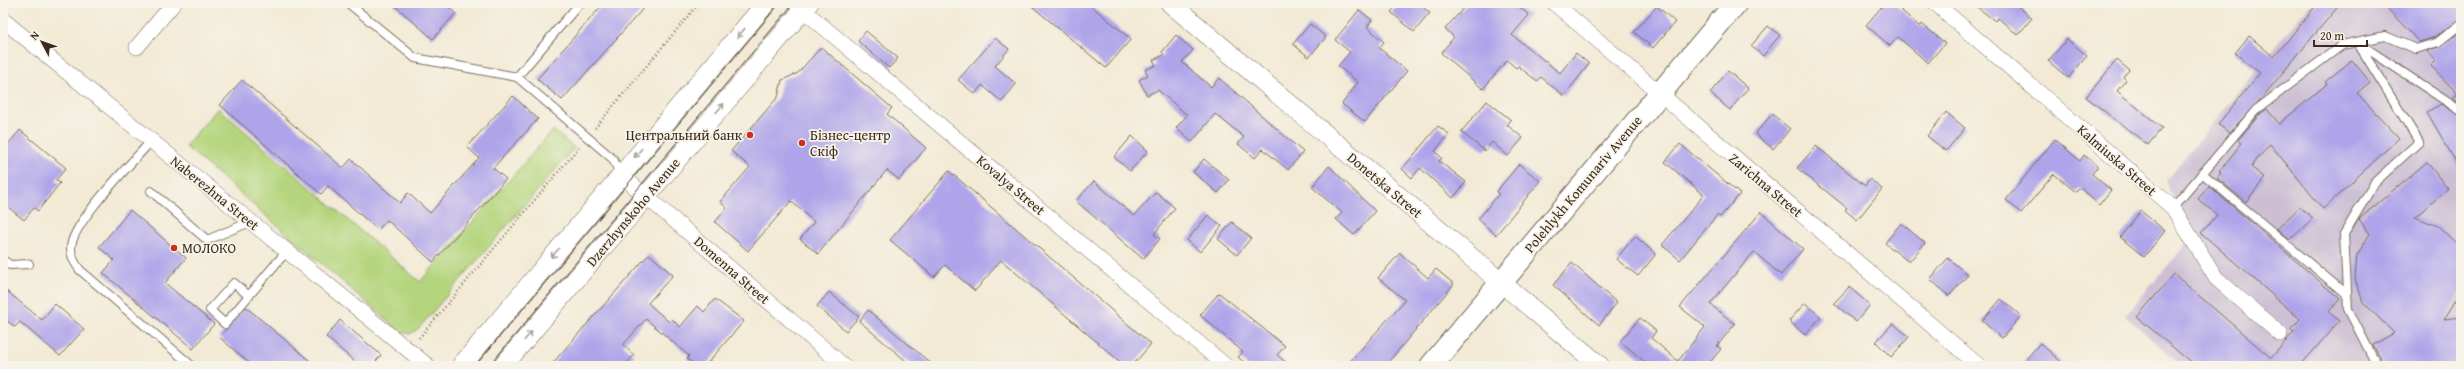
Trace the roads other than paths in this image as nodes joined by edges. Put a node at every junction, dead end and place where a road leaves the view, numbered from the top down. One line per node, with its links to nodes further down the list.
1 (348, 3): 14 (lane)
2 (580, 3): 14 (lane)
3 (766, 3): 18 (street, one-way to 18)
4 (1170, 3): 27 (street, Donetska Street)
5 (1554, 3): 15 (street, Zarichna Street)
6 (1736, 3): 15 (main road, Polehlykh Komunariv Avenue)
7 (1935, 3): 22 (street, Kalmiuska Street)
8 (170, 4): 13 (street)
9 (803, 5): 21 (street, Dzerzhynskoho Avenue, one-way to 9); 36 (street, Kovalya Street)
10 (3, 20): 17 (street, Naberezhna Street)
11 (2461, 24): 12 (lane)
12 (2357, 42): 16 (lane); 19 (lane); 28 (lane)
13 (137, 47)
14 (517, 77): 18 (lane)
15 (1659, 94): 27 (main road, Polehlykh Komunariv Avenue); 39 (street, Zarichna Street)
16 (2461, 111)
17 (151, 141): 23 (street, Naberezhna Street); 31 (lane)
18 (620, 174): 21 (street, Domenna Street); 33 (street, one-way to 33)
19 (2202, 174): 22 (lane); 28 (lane)
20 (151, 192): 23 (lane)
21 (646, 196): 34 (street, Dzerzhynskoho Avenue, one-way to 21); 35 (street, Domenna Street)
22 (2173, 208): 30 (street, Kalmiuska Street)
23 (250, 222): 24 (street, Naberezhna Street)
24 (287, 252): 29 (lane); 32 (street, Naberezhna Street)
25 (3, 260): 26 (lane)
26 (29, 264)
27 (1501, 283): 37 (main road, Polehlykh Komunariv Avenue); 38 (street, Donetska Street)
28 (2348, 295): 40 (lane)
29 (249, 296): 29 (lane)
30 (2280, 334)
31 (192, 366)
32 (428, 366)
33 (461, 366)
34 (503, 366)
35 (844, 366)
36 (1226, 366)
37 (1431, 366)
38 (1600, 366)
39 (1979, 366)
40 (2377, 366)

